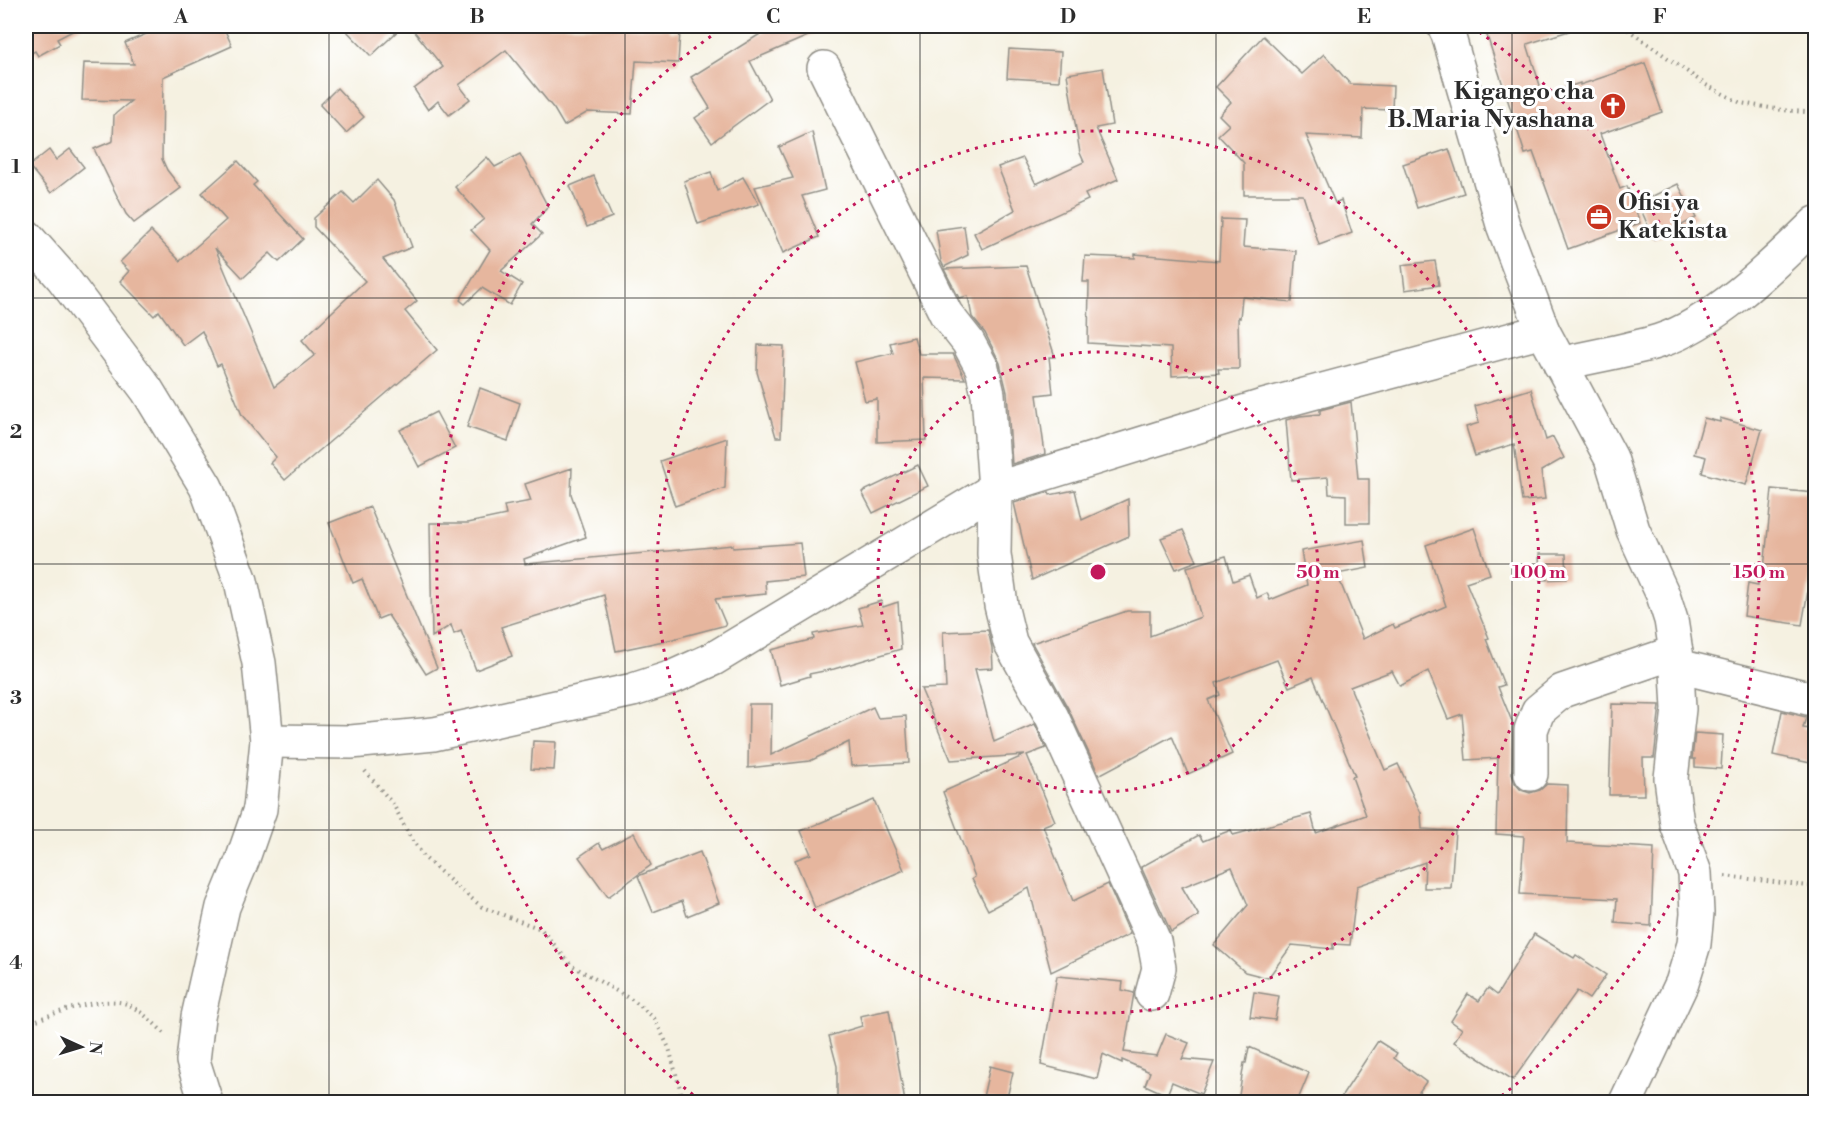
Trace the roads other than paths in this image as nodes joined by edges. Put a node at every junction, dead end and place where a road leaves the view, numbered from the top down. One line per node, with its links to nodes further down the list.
1 (1444, 26): 5 (street)
2 (824, 68): 7 (street)
3 (1815, 223): 6 (street)
4 (26, 236): 10 (street)
5 (1543, 332): 6 (street); 7 (street)
6 (1560, 364): 8 (street)
7 (994, 489): 10 (street); 12 (street)
8 (1677, 659): 9 (street); 11 (street); 14 (street)
9 (1815, 700)
10 (267, 741): 13 (street)
11 (1531, 774)
12 (1152, 994)
13 (206, 1102)
14 (1626, 1102)

